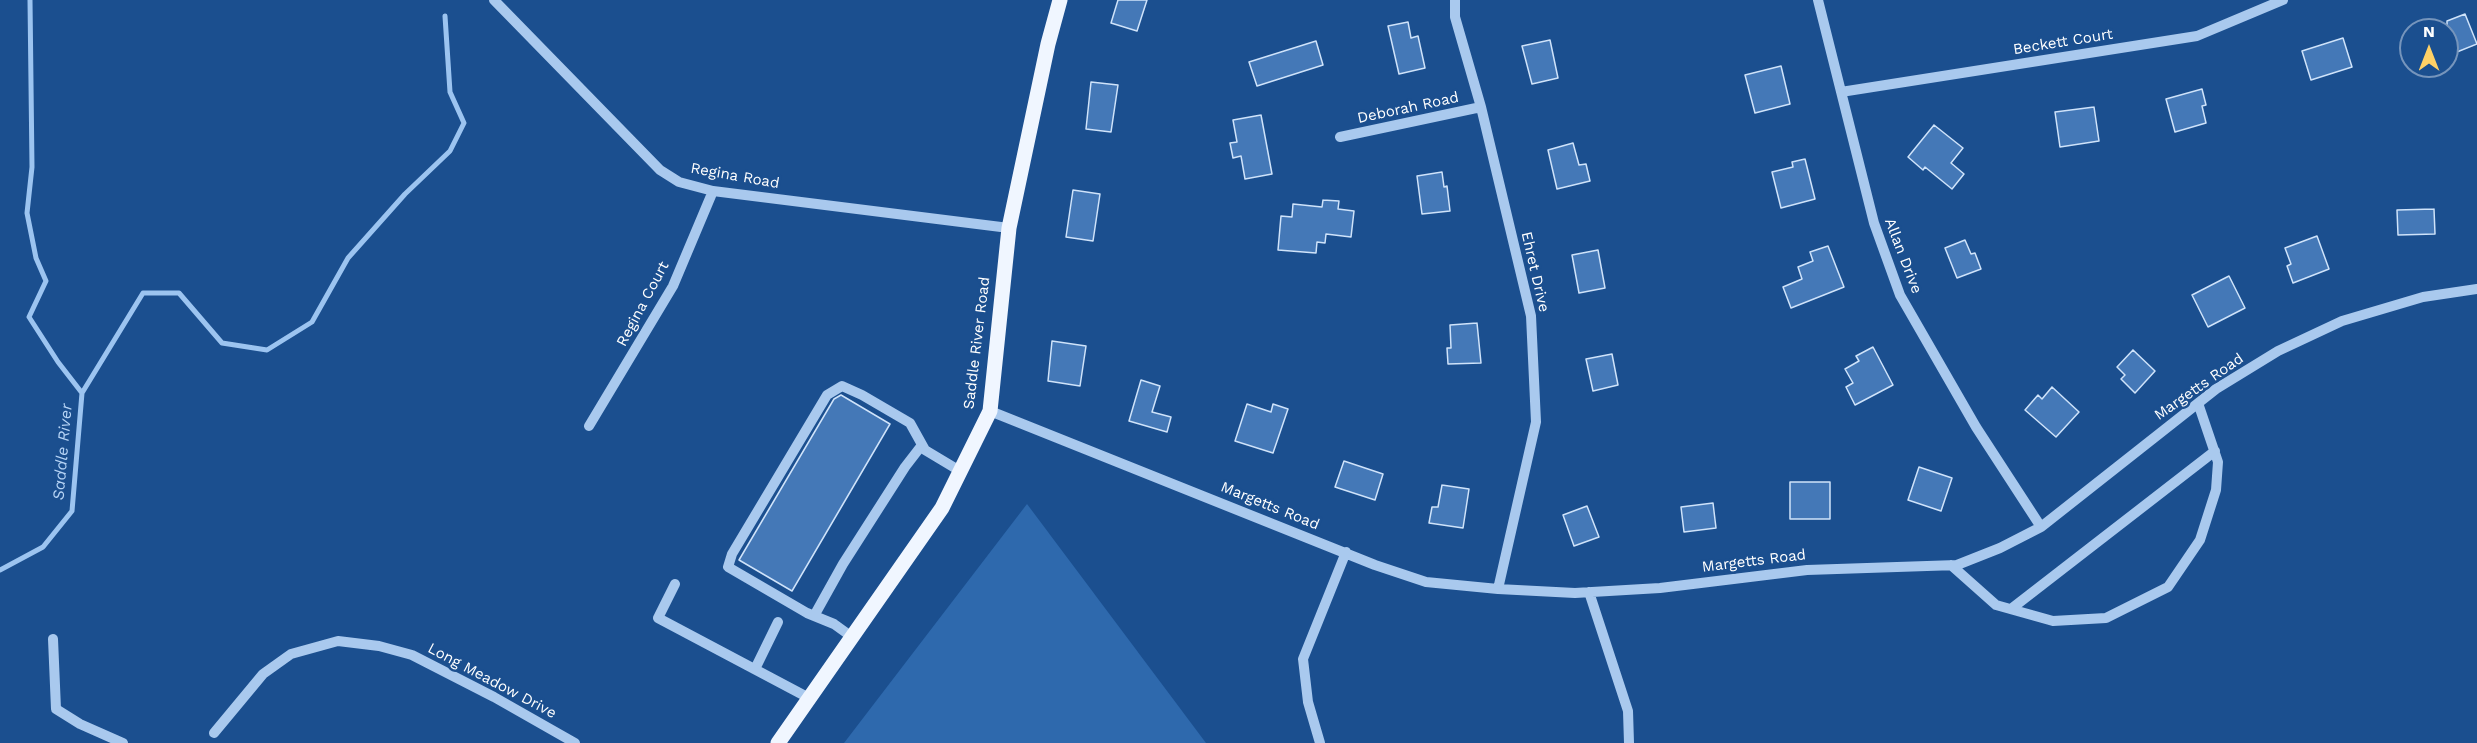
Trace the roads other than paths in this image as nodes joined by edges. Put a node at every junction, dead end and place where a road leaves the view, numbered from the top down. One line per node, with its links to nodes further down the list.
1 (494, 0): 9 (street, Regina Road)
2 (1060, 0): 10 (main road, Saddle River Road)
3 (1455, 0): 7 (street, Ehret Drive)
4 (1818, 0): 6 (street, Allan Drive)
5 (2283, 0): 6 (street, Beckett Court)
6 (1841, 92): 18 (street, Allan Drive)
7 (1481, 107): 8 (street, Deborah Road); 22 (street, Ehret Drive)
8 (1340, 137)
9 (713, 191): 10 (street, Regina Road); 14 (street, Regina Court)
10 (1009, 228): 13 (main road, Saddle River Road)
11 (2477, 289): 12 (street, Margetts Road)
12 (2198, 403): 16 (street); 18 (street, Margetts Road)
13 (990, 411): 17 (main road, Saddle River Road); 19 (street, Margetts Road)
14 (589, 426)
15 (922, 445): 17 (street); 25 (street); 25 (street)
16 (2215, 451): 24 (street); 24 (street)
17 (960, 471): 27 (main road, Saddle River Road)
18 (2041, 527): 20 (street, Margetts Road)
19 (1346, 552): 22 (street, Margetts Road); 35 (street)
20 (1951, 565): 23 (street, Margetts Road); 24 (street)
21 (675, 584): 29 (street)
22 (1498, 590): 23 (street, Margetts Road)
23 (1589, 592): 36 (street)
24 (2011, 609)
25 (814, 616): 27 (street)
26 (778, 622): 29 (street)
27 (852, 637): 30 (main road, Saddle River Road)
28 (53, 639): 32 (street)
29 (755, 669): 30 (street)
30 (809, 698): 34 (main road, Saddle River Road)
31 (213, 733): 33 (street, Long Meadow Drive)
32 (123, 743)
33 (575, 743)
34 (778, 743)
35 (1320, 743)
36 (1629, 743)

